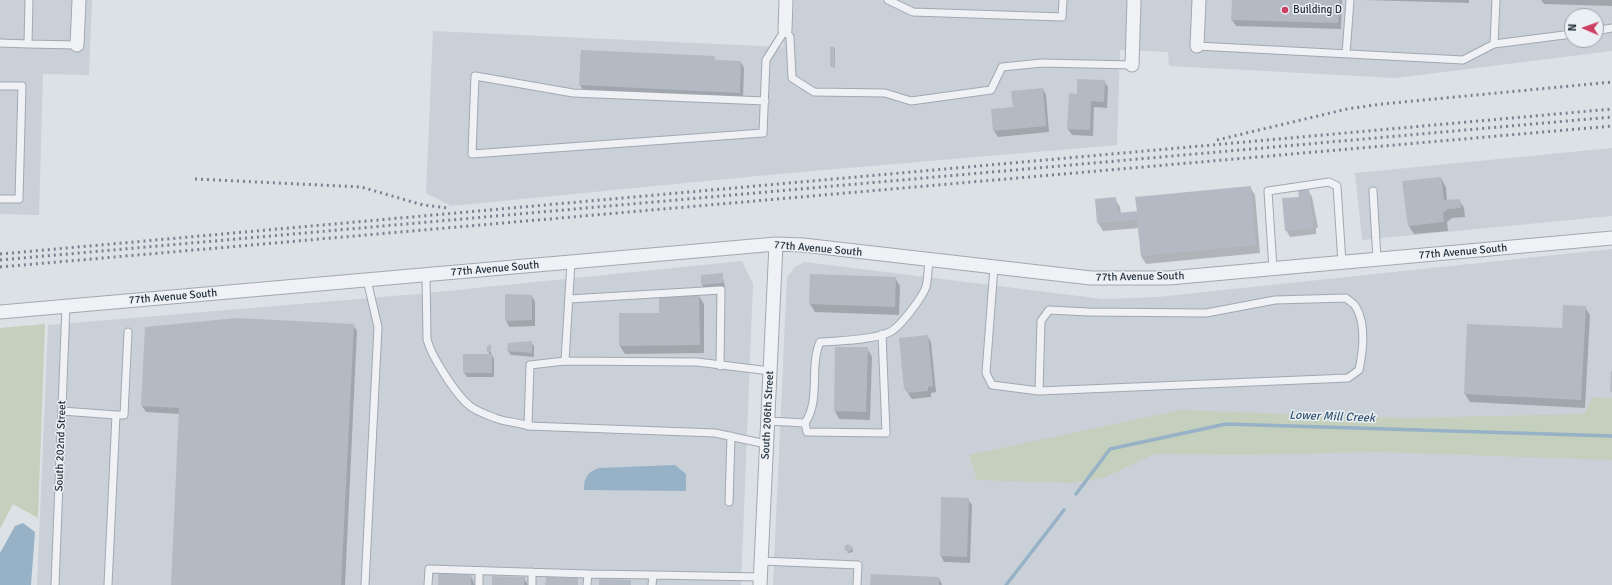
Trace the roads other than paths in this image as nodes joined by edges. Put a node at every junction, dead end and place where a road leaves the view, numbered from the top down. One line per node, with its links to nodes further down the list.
1 (29, 0): 13 (lane)
2 (79, 0): 15 (street)
3 (786, 0): 10 (street)
4 (888, 0): 5 (lane)
5 (1063, 0)
6 (1134, 0): 18 (street)
7 (1199, 0): 16 (street)
8 (1350, 0): 17 (lane)
9 (1496, 0): 14 (lane)
10 (785, 30): 18 (lane); 20 (lane)
11 (1564, 35): 14 (lane)
12 (0, 43): 13 (lane)
13 (28, 44): 15 (lane)
14 (1494, 44): 17 (lane)
15 (77, 45)
16 (1197, 46): 17 (lane)
17 (1346, 54)
18 (1132, 65)
19 (0, 86): 22 (lane)
20 (764, 101): 20 (lane)
21 (1373, 191): 26 (lane)
22 (0, 199)
23 (1612, 238): 26 (street, 77th Avenue South)
24 (776, 244): 25 (street, 77th Avenue South); 27 (street, 77th Avenue South); 40 (street, South 206th Street)
25 (929, 260): 29 (street, 77th Avenue South); 37 (lane)
26 (1377, 260): 28 (street, 77th Avenue South)
27 (571, 262): 31 (street, 77th Avenue South); 33 (lane)
28 (1342, 263): 30 (street, 77th Avenue South); 30 (lane)
29 (994, 267): 30 (street, 77th Avenue South); 41 (lane)
30 (1273, 269)
31 (426, 275): 32 (street, 77th Avenue South); 46 (lane)
32 (367, 280): 34 (street, 77th Avenue South); 58 (lane)
33 (569, 299): 38 (lane); 39 (lane)
34 (66, 306): 35 (street, 77th Avenue South); 42 (lane, South 202nd Street)
35 (0, 312)
36 (128, 332): 43 (lane)
37 (882, 334): 45 (lane); 45 (lane)
38 (565, 360): 39 (lane); 46 (lane)
39 (720, 366): 40 (lane)
40 (770, 371): 44 (street, South 206th Street)
41 (1039, 391): 41 (lane)
42 (62, 412): 43 (lane); 56 (lane, South 202nd Street)
43 (116, 415): 57 (lane)
44 (768, 421): 45 (lane); 48 (street, South 206th Street)
45 (805, 423)
46 (528, 426): 47 (lane)
47 (731, 436): 48 (lane); 49 (lane)
48 (766, 444): 50 (street, South 206th Street)
49 (729, 502)
50 (761, 561): 55 (street, South 206th Street); 64 (lane)
51 (479, 571): 52 (lane); 59 (lane); 60 (lane)
52 (532, 572): 53 (lane); 61 (lane)
53 (588, 574): 54 (lane); 62 (lane)
54 (653, 575): 55 (lane); 63 (lane)
55 (760, 581)
56 (55, 585)
57 (108, 585)
58 (365, 585)
59 (428, 585)
60 (478, 585)
61 (532, 585)
62 (587, 585)
63 (652, 585)
64 (857, 585)

